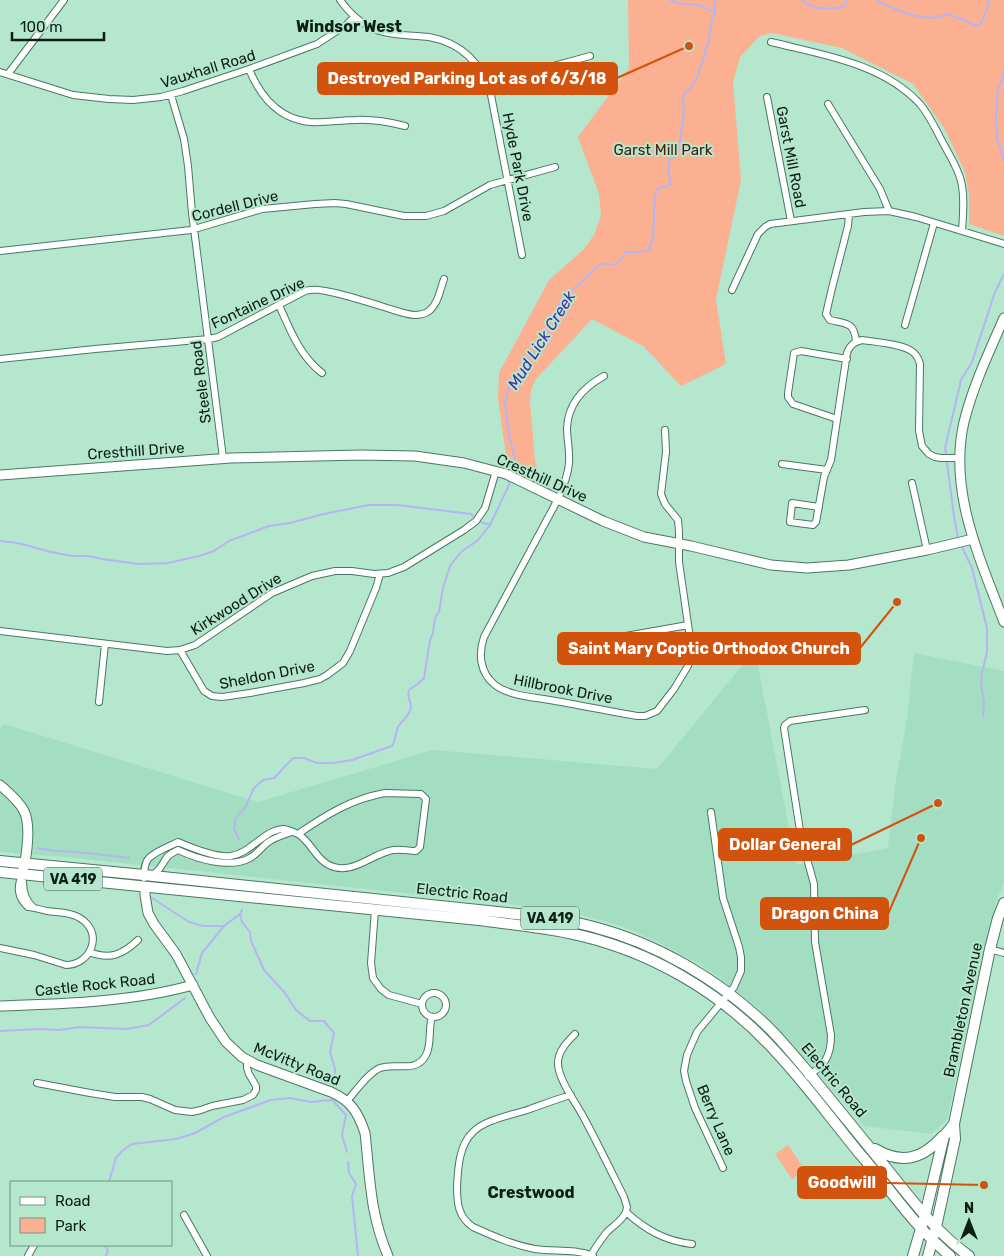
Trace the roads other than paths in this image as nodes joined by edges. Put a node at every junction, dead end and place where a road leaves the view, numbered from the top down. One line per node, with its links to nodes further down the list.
1 (64, 0): 8 (street)
2 (340, 0): 3 (street, Hyde Park Drive)
3 (354, 17): 6 (street, Vauxhall Road); 9 (street, Hyde Park Drive)
4 (771, 42): 21 (street)
5 (590, 56): 9 (street)
6 (249, 69): 10 (street, Vauxhall Road); 13 (street)
7 (0, 72): 8 (street, Vauxhall Road)
8 (8, 74): 10 (street, Vauxhall Road)
9 (488, 84): 15 (street, Hyde Park Drive)
10 (171, 95): 20 (street, Steele Road)
11 (767, 97): 18 (street, Garst Mill Road)
12 (828, 104): 16 (street)
13 (405, 126)
14 (555, 167): 15 (street, Cordell Drive)
15 (508, 180): 20 (street, Cordell Drive); 24 (street, Hyde Park Drive)
16 (889, 211): 17 (street, Garst Mill Road); 19 (street, Garst Mill Road)
17 (850, 214): 18 (street, Garst Mill Road); 31 (street)
18 (791, 221): 26 (street, Garst Mill Road)
19 (934, 222): 21 (street, Garst Mill Road); 29 (street)
20 (194, 229): 23 (street, Cordell Drive); 30 (street, Steele Road)
21 (962, 231): 22 (street, Garst Mill Road)
22 (1004, 244)
23 (0, 251)
24 (522, 255)
25 (444, 279): 27 (street, Fontaine Drive)
26 (732, 290)
27 (279, 305): 30 (street, Fontaine Drive); 34 (street)
28 (1004, 318): 39 (street)
29 (905, 325)
30 (209, 339): 32 (street, Fontaine Drive); 38 (street, Steele Road)
31 (856, 341): 33 (street); 39 (street)
32 (0, 359)
33 (847, 359): 36 (street); 36 (street)
34 (322, 373)
35 (604, 376): 45 (street, Hillbrook Drive)
36 (837, 419): 41 (street)
37 (665, 430): 48 (street, Hillbrook Drive)
38 (223, 458): 42 (street, Cresthill Drive); 43 (street, Cresthill Drive)
39 (960, 458): 47 (street)
40 (782, 464): 41 (street)
41 (827, 470): 46 (street)
42 (496, 471): 45 (street, Cresthill Drive); 50 (street, Kirkwood Drive)
43 (0, 475)
44 (912, 483): 49 (street)
45 (558, 500): 48 (street, Cresthill Drive); 52 (street, Hillbrook Drive)
46 (819, 507): 46 (street)
47 (973, 539): 49 (street, Cresthill Drive); 51 (street)
48 (679, 544): 49 (street, Cresthill Drive); 52 (street, Hillbrook Drive)
49 (927, 550)
50 (380, 574): 56 (street, Kirkwood Drive); 56 (street, Sheldon Drive)
51 (1003, 617)
52 (688, 625): 54 (street)
53 (0, 631): 55 (street, Kirkwood Drive)
54 (620, 637)
55 (105, 644): 56 (street, Kirkwood Drive); 57 (street)
56 (180, 650)
57 (99, 702)
58 (865, 710): 83 (street)
59 (0, 785): 63 (street)
60 (711, 812): 76 (street, Berry Lane)
61 (298, 834): 61 (street); 66 (street); 66 (street)
62 (0, 861): 63 (main road, Electric Road / VA 419)
63 (25, 863): 65 (street); 66 (main road, Electric Road / VA 419)
64 (0, 872): 65 (main road, Electric Road / VA 419)
65 (22, 874): 67 (main road, Electric Road / VA 419); 73 (street)
66 (148, 875): 67 (street); 76 (main road, Electric Road / VA 419)
67 (145, 887): 69 (main road, Electric Road / VA 419); 75 (street, McVitty Road)
68 (1004, 903): 72 (main road, Brambleton Avenue)
69 (375, 910): 77 (main road, Electric Road / VA 419); 78 (street)
70 (138, 940): 73 (street)
71 (0, 948): 73 (street)
72 (990, 949): 74 (street); 88 (main road, Brambleton Avenue)
73 (89, 952)
74 (1004, 953)
75 (193, 985): 79 (street, Castle Rock Road); 82 (street, McVitty Road)
76 (729, 994): 77 (street, Berry Lane); 83 (main road, Electric Road / VA 419)
77 (722, 1002): 84 (main road, Electric Road / VA 419); 91 (street, Berry Lane)
78 (422, 1004): 80 (street); 80 (street)
79 (0, 1006)
80 (432, 1017): 87 (street)
81 (575, 1034): 86 (street)
82 (247, 1060): 85 (street); 87 (street, McVitty Road)
83 (810, 1075): 84 (street); 90 (main road, Electric Road / VA 419)
84 (801, 1081): 96 (main road, Electric Road / VA 419)
85 (38, 1083)
86 (570, 1095): 92 (street); 101 (street)
87 (347, 1102): 100 (street, McVitty Road)
88 (954, 1124): 89 (main road, Brambleton Avenue); 95 (main road, Brambleton Avenue)
89 (944, 1136): 90 (main road); 94 (main road, Brambleton Avenue)
90 (868, 1146): 94 (main road, Electric Road / VA 419)
91 (723, 1168)
92 (626, 1212): 98 (street); 101 (street)
93 (184, 1215): 99 (street)
94 (925, 1215): 95 (main road, Electric Road / VA 419); 96 (main road, Brambleton Avenue)
95 (936, 1227): 97 (main road, Brambleton Avenue); 105 (main road, Electric Road / VA 419)
96 (920, 1228): 97 (main road, Electric Road / VA 419); 102 (main road, Brambleton Avenue)
97 (933, 1240): 103 (main road, Brambleton Avenue); 104 (main road, Electric Road / VA 419)
98 (692, 1244)
99 (207, 1256)
100 (388, 1256)
101 (592, 1256)
102 (913, 1256)
103 (928, 1256)
104 (950, 1256)
105 (970, 1256)

